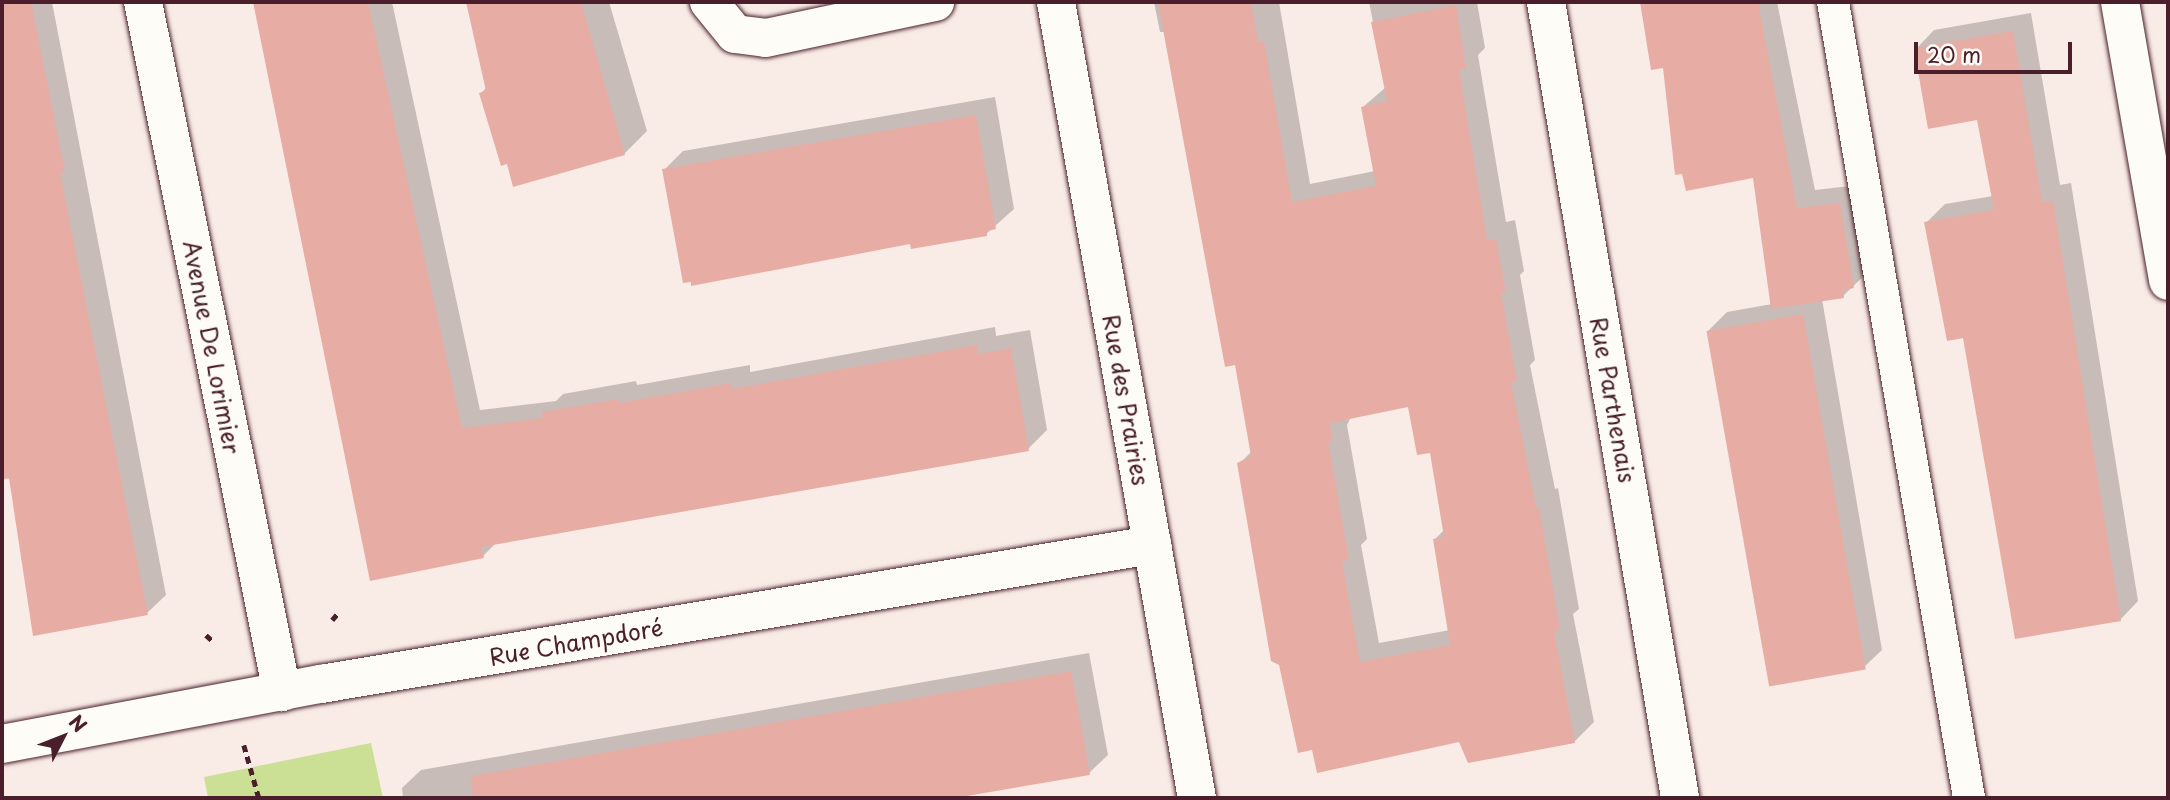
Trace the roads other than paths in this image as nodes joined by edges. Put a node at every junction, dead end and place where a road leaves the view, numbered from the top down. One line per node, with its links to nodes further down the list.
1 (143, 2): 10 (street, Avenue De Lorimier)
2 (709, 2): 3 (street)
3 (935, 2)
4 (1056, 2): 9 (street, Rue des Prairies)
5 (1546, 2): 13 (street, Rue Parthenais)
6 (1833, 2): 14 (lane)
7 (2120, 2): 8 (street)
8 (2168, 281)
9 (1152, 545): 10 (street, Rue Champdoré); 12 (street, Rue des Prairies)
10 (282, 692): 11 (street, Rue Champdoré)
11 (2, 744)
12 (1197, 798)
13 (1680, 798)
14 (1969, 798)

